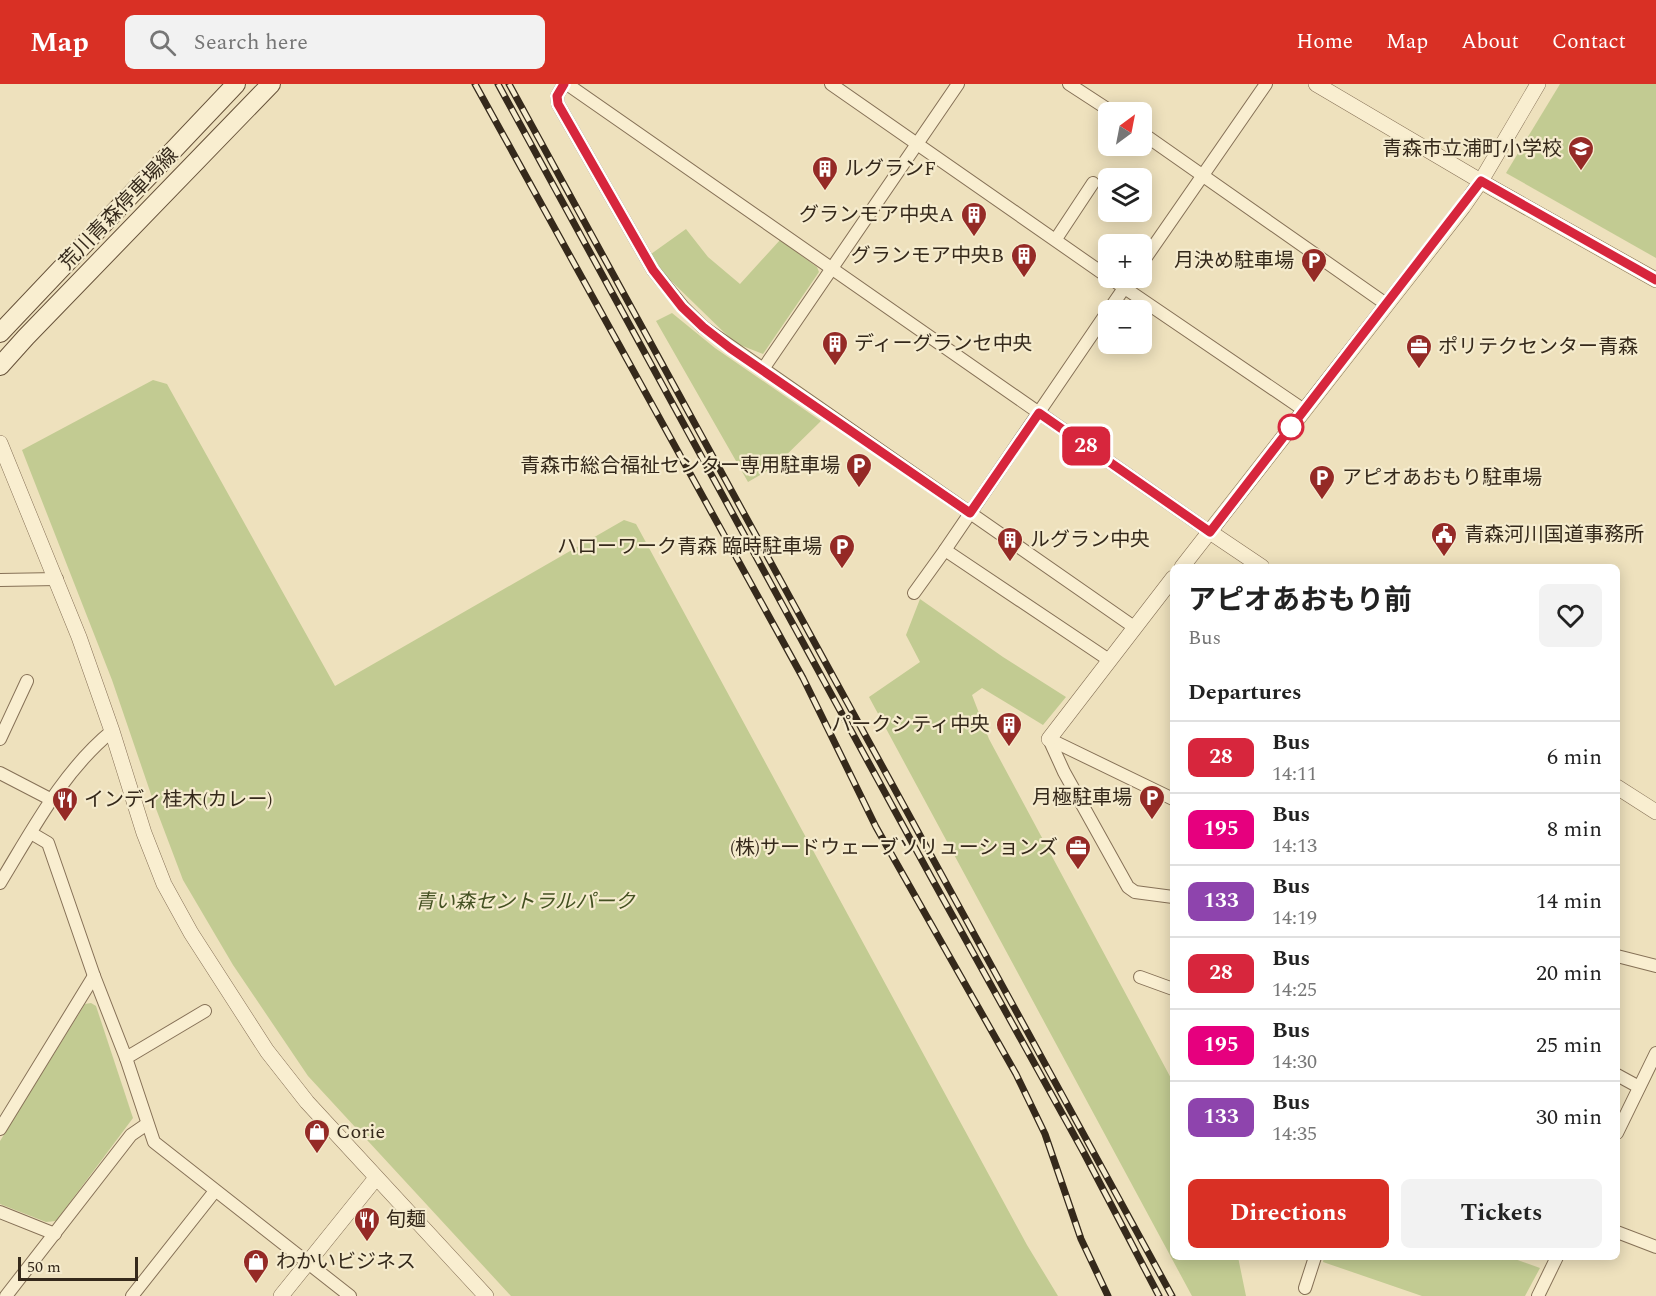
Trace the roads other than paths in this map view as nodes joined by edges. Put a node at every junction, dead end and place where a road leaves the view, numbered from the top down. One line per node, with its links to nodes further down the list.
1 (236, 84): 24 (main road, 荒川青森停車場線)
2 (271, 84): 25 (main road, 荒川青森停車場線)
3 (566, 84): 18 (street); 26 (street)
4 (831, 84): 12 (street)
5 (958, 84): 12 (street)
6 (1069, 84): 10 (street)
7 (1266, 84): 13 (street)
8 (1316, 84): 14 (street)
9 (1538, 84): 14 (street)
10 (1098, 103)
11 (1152, 140): 13 (street)
12 (917, 144): 16 (street); 18 (street)
13 (1203, 175): 17 (street); 22 (street)
14 (1481, 181): 20 (street); 22 (street)
15 (1093, 183): 16 (street)
16 (1056, 239): 19 (street)
17 (1152, 249)
18 (832, 268): 26 (street); 28 (street)
19 (1098, 269)
20 (1656, 280)
21 (1135, 288): 27 (street)
22 (1386, 304): 27 (street)
23 (1098, 327): 28 (street)
24 (0, 333)
25 (0, 366)
26 (763, 369): 30 (street)
27 (1304, 410): 31 (street)
28 (1039, 413): 30 (street); 31 (street)
29 (0, 443): 35 (street)
30 (970, 513): 32 (street); 39 (street)
31 (1210, 532): 33 (street); 34 (street)
32 (945, 550): 38 (street); 40 (street)
33 (1184, 564)
34 (1258, 564)
35 (57, 579): 36 (street); 42 (street)
36 (0, 580)
37 (1170, 582): 39 (street)
38 (914, 593)
39 (1134, 627): 40 (street)
40 (1109, 660): 44 (street)
41 (27, 681): 43 (street)
42 (112, 730): 48 (street); 66 (street)
43 (0, 739)
44 (1049, 739): 47 (street); 52 (street)
45 (0, 773): 48 (street)
46 (1620, 789): 49 (street)
47 (1170, 798)
48 (52, 800): 50 (street)
49 (1656, 812)
50 (31, 833): 51 (street); 55 (street)
51 (0, 883)
52 (1170, 897)
53 (1620, 957): 54 (street)
54 (1656, 966)
55 (94, 976): 60 (street); 65 (street)
56 (1140, 977): 57 (street)
57 (1170, 988)
58 (205, 1011): 60 (street)
59 (1656, 1053): 62 (street)
60 (126, 1058): 63 (street)
61 (1620, 1077): 62 (street)
62 (1639, 1087): 64 (street)
63 (147, 1124): 67 (street); 70 (street)
64 (1620, 1127)
65 (0, 1130)
66 (376, 1178): 74 (street); 80 (street)
67 (215, 1191): 74 (street); 77 (street)
68 (0, 1212): 70 (street)
69 (1620, 1233): 71 (street)
70 (55, 1234): 76 (street)
71 (1656, 1247)
72 (1314, 1260): 75 (street)
73 (1556, 1260): 81 (street)
74 (308, 1261): 78 (street); 79 (street)
75 (1305, 1288)
76 (6, 1296)
77 (132, 1296)
78 (281, 1296)
79 (350, 1296)
80 (486, 1296)
81 (1538, 1296)

